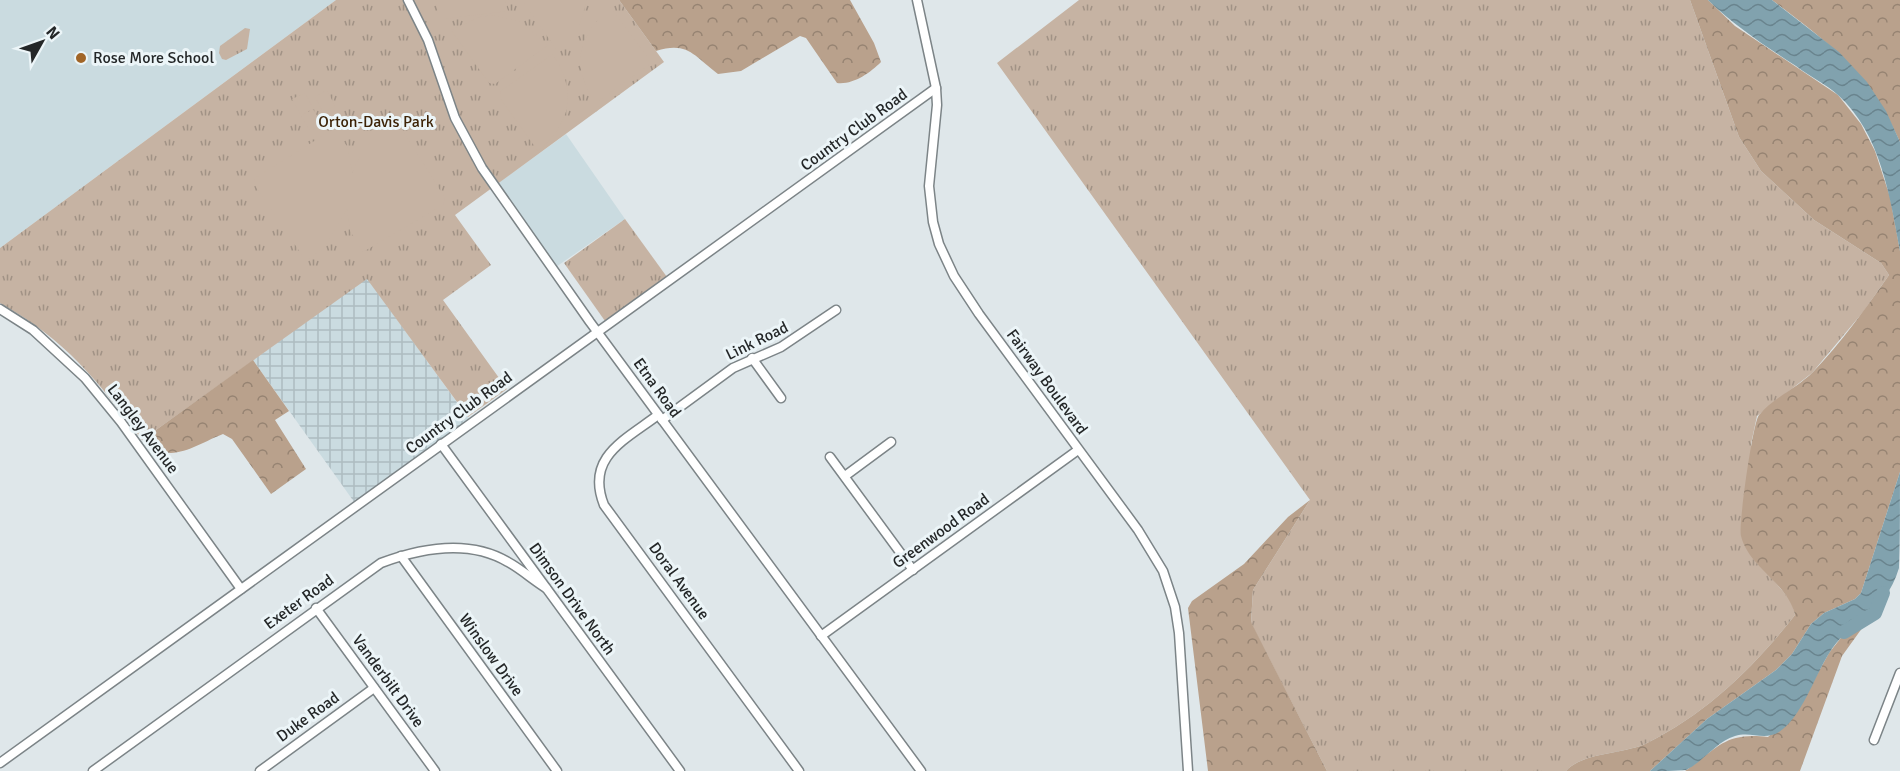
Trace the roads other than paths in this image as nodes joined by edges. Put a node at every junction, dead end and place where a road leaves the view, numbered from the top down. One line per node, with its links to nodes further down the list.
1 (408, 0): 6 (street, Etna Road)
2 (916, 0): 3 (street, Fairway Boulevard)
3 (936, 88): 6 (street, Country Club Road); 12 (street, Fairway Boulevard)
4 (0, 309): 18 (street, Langley Avenue)
5 (836, 310): 7 (street, Link Road)
6 (598, 332): 9 (street, Etna Road); 11 (street, Country Club Road)
7 (752, 358): 8 (street); 9 (street, Link Road)
8 (781, 398)
9 (660, 417): 20 (street, Etna Road); 30 (street, Doral Avenue)
10 (891, 442): 14 (street)
11 (441, 444): 17 (street, Dimson Drive North); 18 (street, Country Club Road)
12 (1078, 450): 16 (street, Greenwood Road); 32 (street, Fairway Boulevard)
13 (830, 457): 14 (street)
14 (844, 476): 16 (street)
15 (400, 556): 17 (street, Exeter Road); 19 (street, Exeter Road); 28 (street, Winslow Drive)
16 (913, 570): 20 (street, Greenwood Road)
17 (546, 588): 29 (street, Dimson Drive North)
18 (241, 589): 24 (street, Country Club Road)
19 (316, 608): 22 (street, Vanderbilt Drive); 25 (street, Exeter Road)
20 (821, 636): 31 (street, Etna Road)
21 (1900, 673): 23 (street)
22 (374, 688): 26 (street, Duke Road); 27 (street, Vanderbilt Drive)
23 (1874, 740)
24 (0, 763)
25 (93, 771)
26 (260, 771)
27 (435, 771)
28 (557, 771)
29 (680, 771)
30 (799, 771)
31 (921, 771)
32 (1188, 771)

